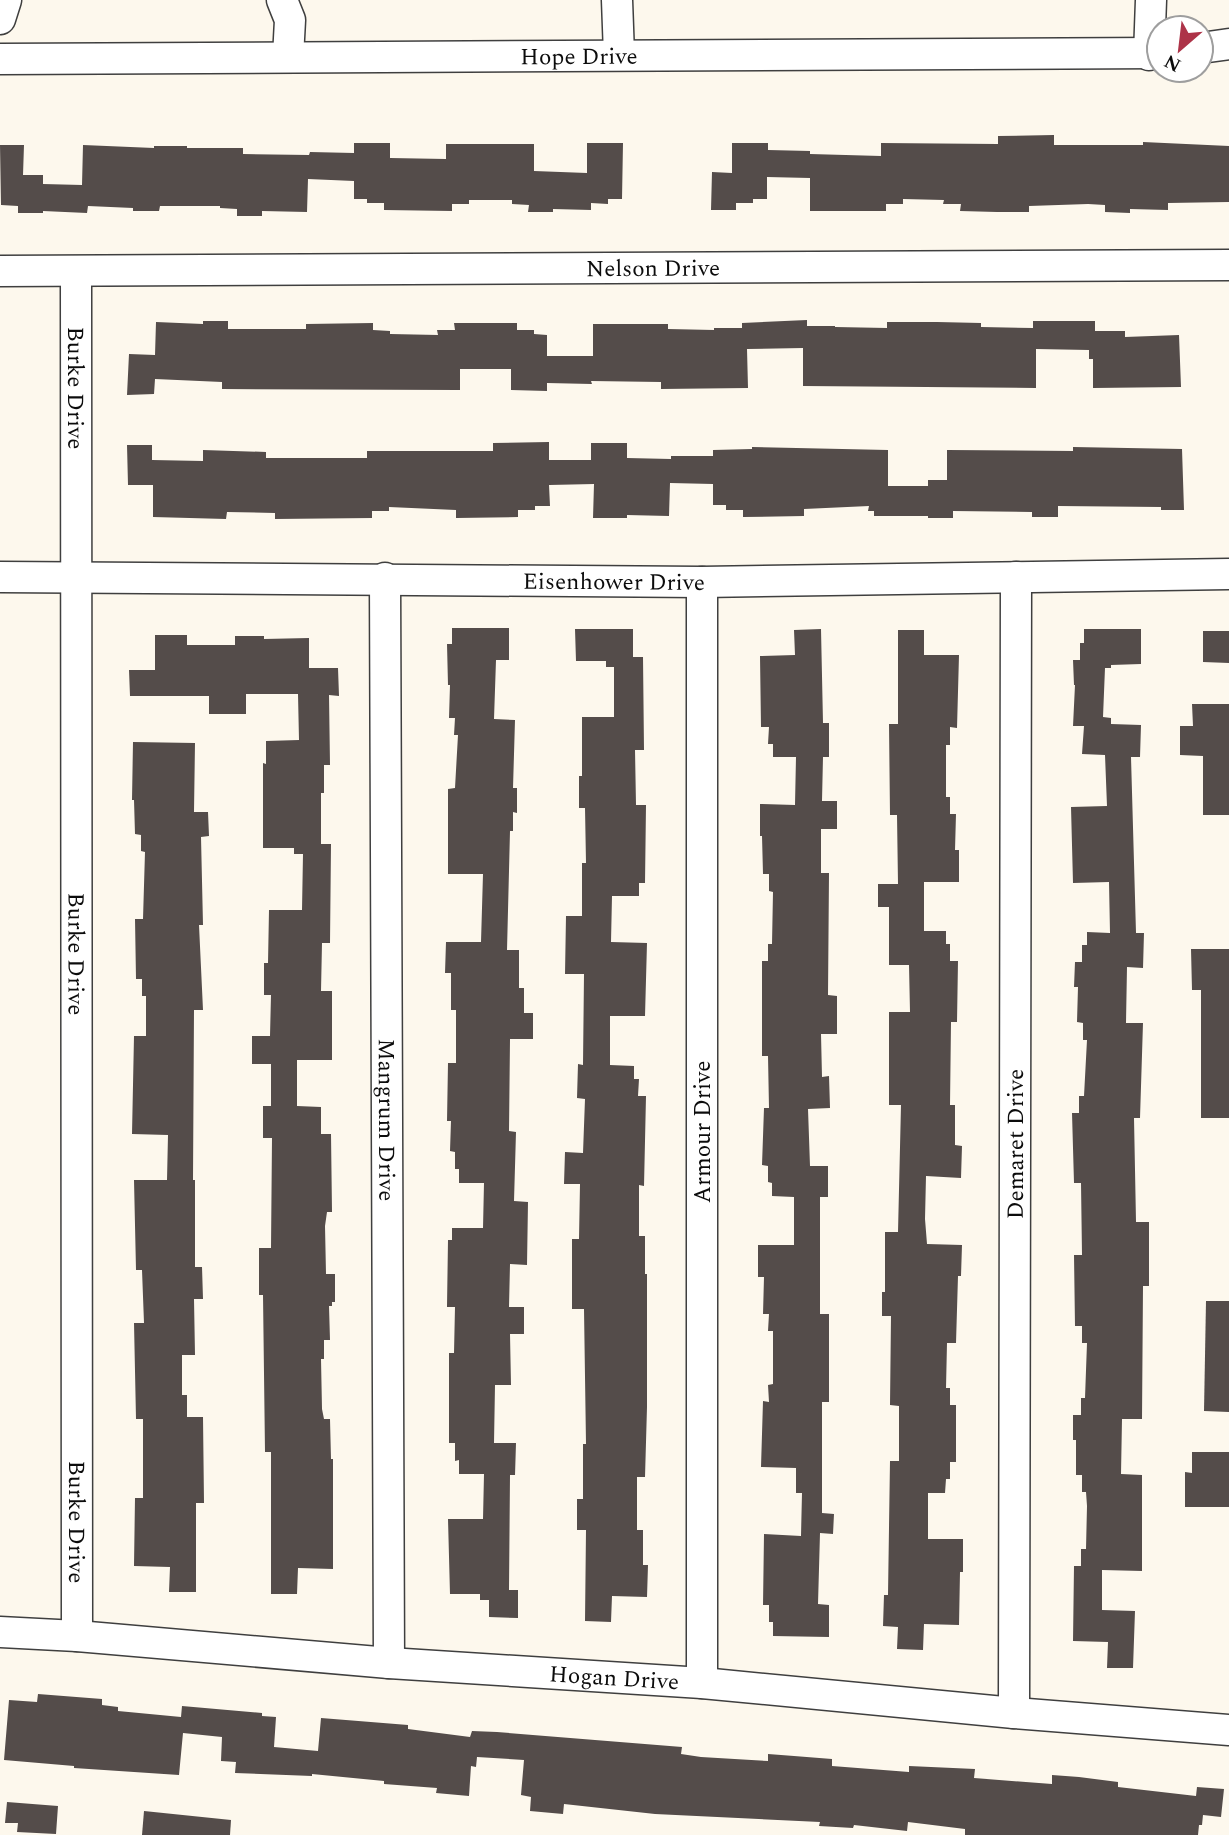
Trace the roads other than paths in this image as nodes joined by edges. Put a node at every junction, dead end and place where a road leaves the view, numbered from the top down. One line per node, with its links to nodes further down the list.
1 (6, 0): 4 (street)
2 (282, 0): 7 (street)
3 (617, 0): 6 (street)
4 (0, 19)
5 (1145, 54): 6 (street, Hope Drive)
6 (619, 55): 7 (street, Hope Drive)
7 (288, 57): 8 (street, Hope Drive)
8 (0, 59)
9 (1229, 265): 11 (street, Nelson Drive)
10 (0, 271): 11 (street, Nelson Drive)
11 (76, 272): 14 (street, Burke Drive)
12 (1229, 575): 15 (street, Eisenhower Drive)
13 (0, 577): 14 (street, Eisenhower Drive)
14 (77, 577): 16 (street, Eisenhower Drive); 19 (street, Burke Drive)
15 (1016, 577): 17 (street, Eisenhower Drive); 22 (street, Demaret Drive)
16 (385, 578): 17 (street, Eisenhower Drive); 20 (street, Mangrum Drive)
17 (702, 582): 21 (street, Armour Drive)
18 (0, 1632): 19 (street, Hogan Drive)
19 (76, 1636): 20 (street, Hogan Drive)
20 (389, 1663): 21 (street, Hogan Drive)
21 (702, 1683): 22 (street, Hogan Drive)
22 (1014, 1713): 23 (street, Hogan Drive)
23 (1229, 1730)

